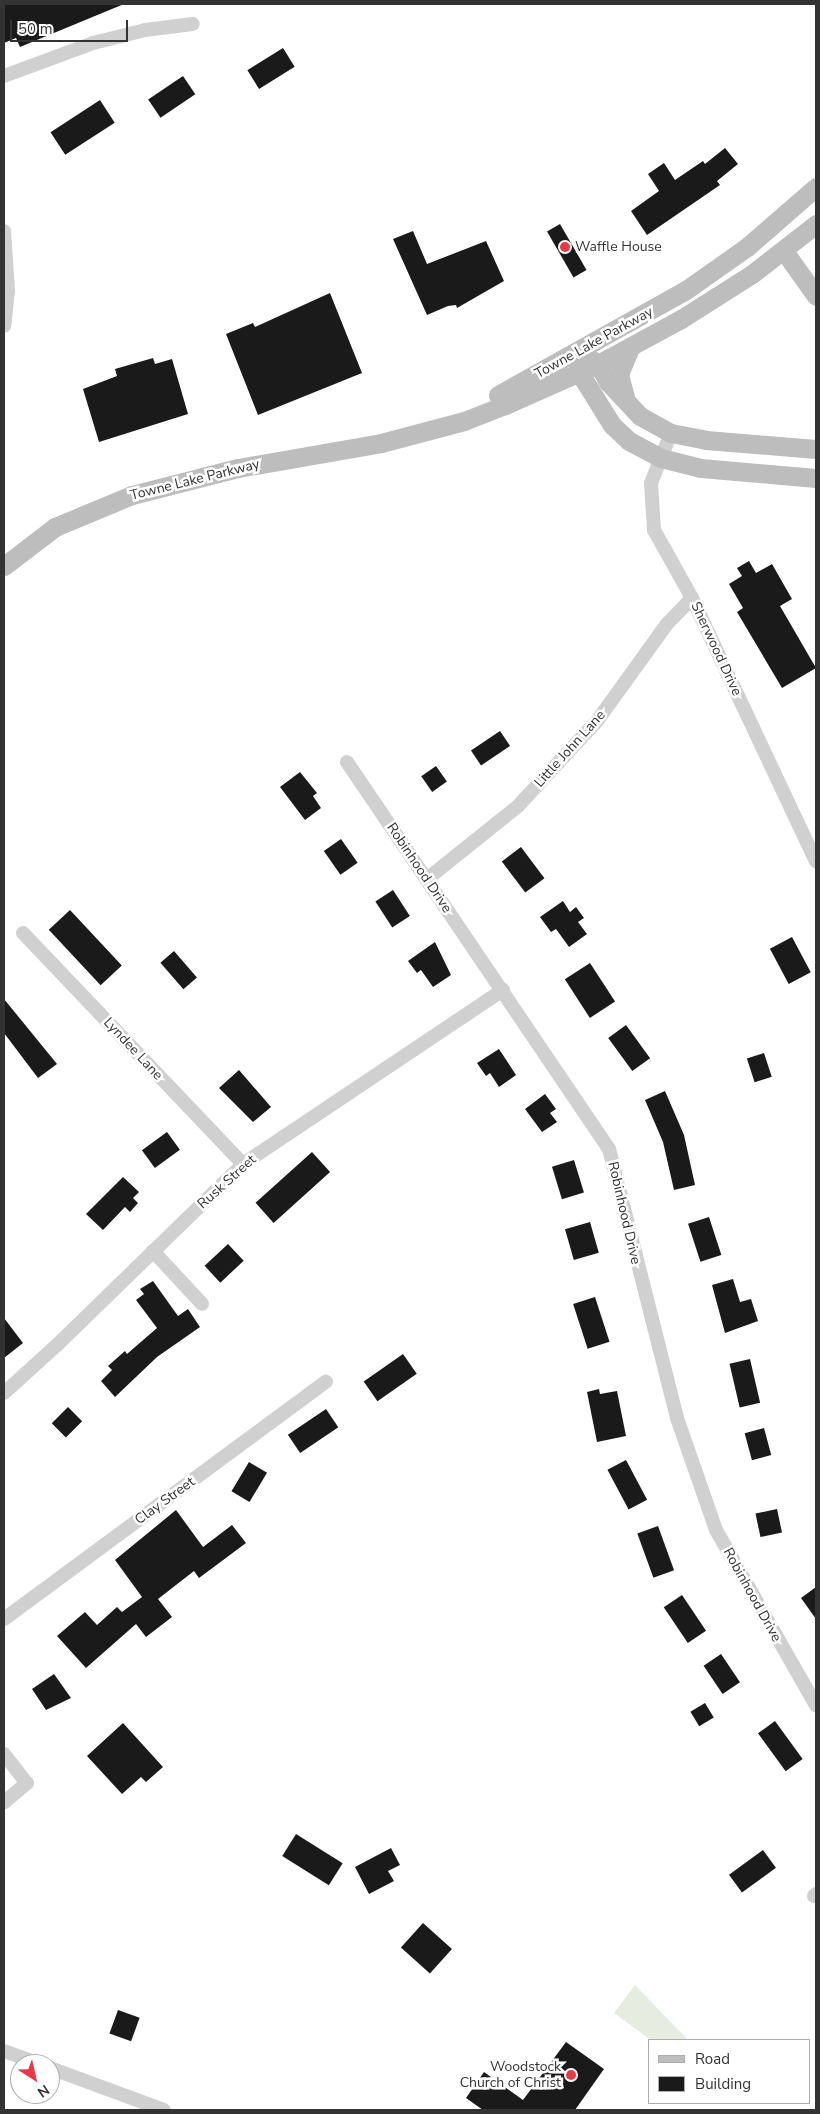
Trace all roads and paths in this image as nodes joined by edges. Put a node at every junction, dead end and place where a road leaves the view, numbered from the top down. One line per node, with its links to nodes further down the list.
1 (193, 24): 2 (street)
2 (4, 76)
3 (816, 187): 10 (main road, Towne Lake Parkway)
4 (816, 224): 6 (main road, Towne Lake Parkway)
5 (4, 231): 8 (street)
6 (784, 251): 7 (main road); 9 (main road, Towne Lake Parkway)
7 (816, 296)
8 (4, 326)
9 (631, 346): 11 (main road, Towne Lake Parkway); 13 (main road)
10 (580, 352): 11 (main road); 12 (main road); 15 (main road, Towne Lake Parkway)
11 (598, 364): 12 (main road, Towne Lake Parkway); 13 (main road)
12 (579, 372): 15 (main road, Towne Lake Parkway); 17 (main road)
13 (629, 405): 14 (main road)
14 (671, 433): 16 (main road); 17 (street, Sherwood Drive)
15 (343, 448): 19 (main road, Towne Lake Parkway)
16 (816, 449)
17 (661, 458): 18 (main road); 20 (street, Sherwood Drive)
18 (816, 478)
19 (4, 566)
20 (692, 598): 22 (street, Sherwood Drive); 23 (street, Little John Lane)
21 (346, 762): 23 (street, Robinhood Drive)
22 (816, 861)
23 (427, 879): 25 (street, Robinhood Drive)
24 (23, 933): 26 (street, Lyndee Lane)
25 (503, 990): 26 (street, Rusk Street); 32 (street, Robinhood Drive)
26 (243, 1164): 27 (street, Rusk Street)
27 (153, 1251): 28 (street); 30 (street, Rusk Street)
28 (202, 1304)
29 (326, 1382): 31 (street, Clay Street)
30 (4, 1392)
31 (4, 1619)
32 (816, 1705)
33 (4, 1754): 34 (street)
34 (4, 1802)
35 (60, 2072): 36 (street)
36 (164, 2110)

